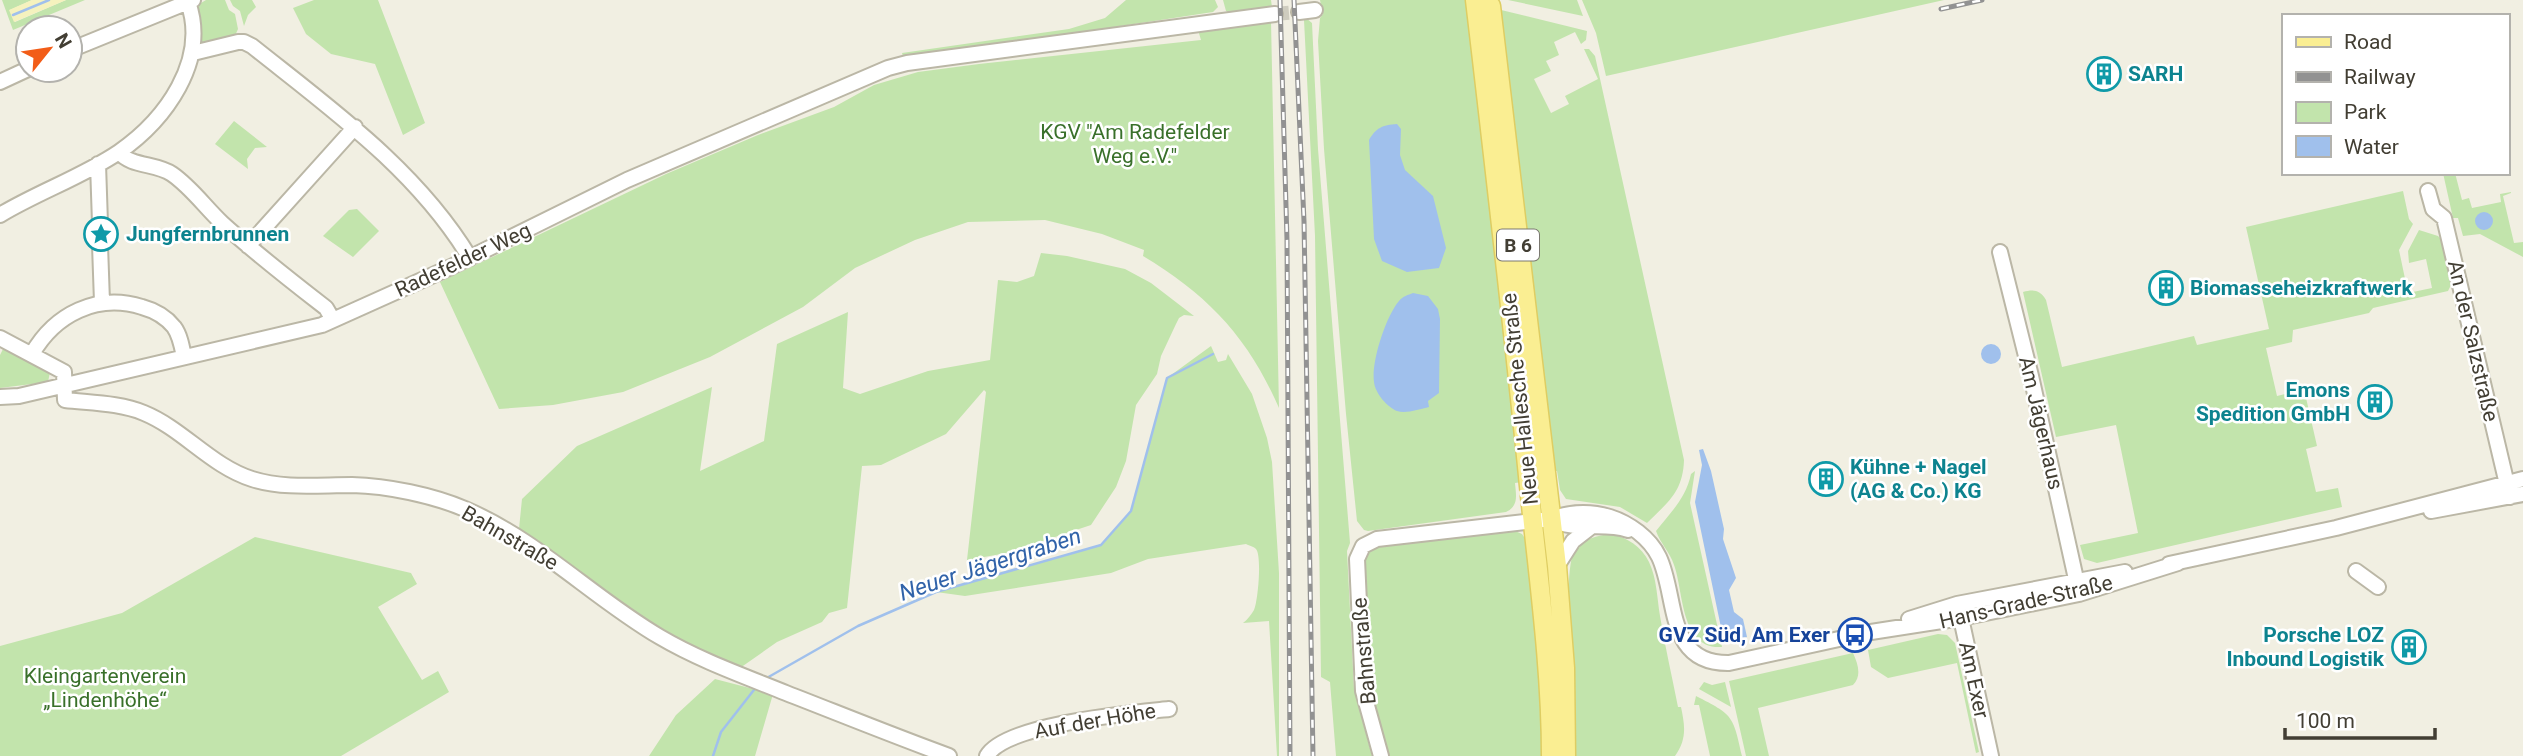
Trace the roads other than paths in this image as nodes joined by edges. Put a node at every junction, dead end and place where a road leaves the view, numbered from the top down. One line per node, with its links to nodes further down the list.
1 (190, 1): 6 (street); 7 (street)
2 (1483, 3): 27 (main road, Neue Hallesche Straße / B 6); 28 (main road, Neue Hallesche Straße / B 6)
3 (1315, 9): 4 (street)
4 (1300, 12)
5 (1275, 14): 17 (street, Radefelder Weg)
6 (84, 44)
7 (192, 53): 8 (street); 9 (street)
8 (355, 127): 15 (street); 17 (street)
9 (119, 152): 10 (street); 15 (street)
10 (98, 164): 12 (street); 13 (street)
11 (2428, 191): 26 (street, An der Salzstraße)
12 (0, 215)
13 (100, 223)
14 (100, 245): 18 (street)
15 (248, 246): 19 (street)
16 (2000, 252): 34 (street, Am Jägerhaus)
17 (470, 258): 19 (street, Radefelder Weg)
18 (102, 302): 21 (street); 22 (street)
19 (333, 320): 22 (street, Radefelder Weg)
20 (0, 338): 21 (street, Bahnstraße)
21 (32, 354): 23 (street, Bahnstraße)
22 (184, 357): 23 (street, Radefelder Weg)
23 (64, 386): 24 (street, Radefelder Weg); 38 (street, Bahnstraße)
24 (0, 397)
25 (2523, 479): 26 (street, Hans-Grade-Straße)
26 (2513, 491): 34 (street, Hans-Grade-Straße)
27 (1551, 519): 28 (street, Hans-Grade-Straße); 29 (street, Hans-Grade-Straße); 30 (street, Hans-Grade-Straße); 32 (main road, Neue Hallesche Straße / B 6)
28 (1532, 520): 31 (street, Hans-Grade-Straße); 42 (main road, Neue Hallesche Straße / B 6)
29 (1591, 527): 30 (street, Hans-Grade-Straße); 32 (street)
30 (1640, 534): 36 (street, Hans-Grade-Straße)
31 (1363, 545): 41 (street, Bahnstraße)
32 (1557, 566): 43 (main road, Neue Hallesche Straße / B 6)
33 (2356, 571): 35 (street)
34 (2078, 587): 36 (street, Hans-Grade-Straße)
35 (2378, 587)
36 (1959, 611): 44 (street, Am Exer)
37 (1169, 709): 40 (street, Auf der Höhe)
38 (913, 750): 39 (street, Bahnstraße)
39 (949, 756)
40 (987, 756)
41 (1381, 756)
42 (1551, 756)
43 (1566, 756)
44 (1991, 756)

